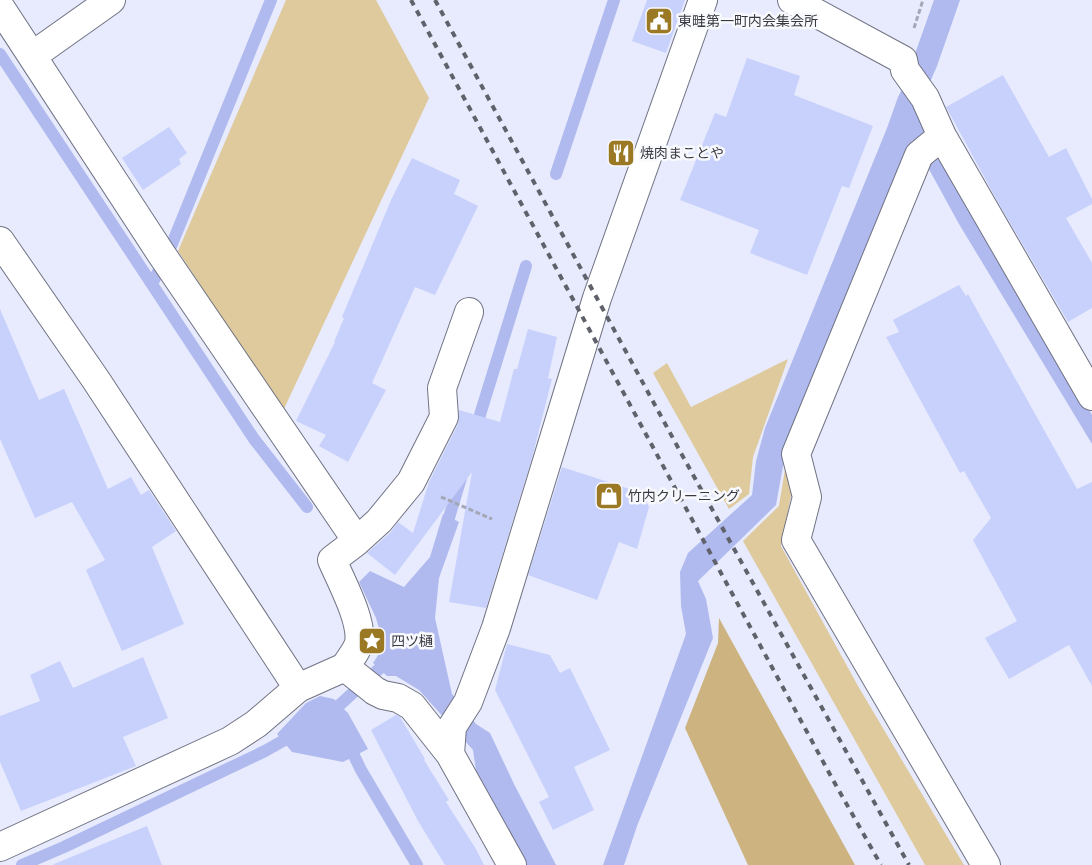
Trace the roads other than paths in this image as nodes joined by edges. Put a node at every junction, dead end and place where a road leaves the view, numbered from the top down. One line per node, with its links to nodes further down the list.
1 (111, 0): 5 (street)
2 (703, 0): 13 (street)
3 (792, 0): 6 (street)
4 (0, 7): 5 (street)
5 (32, 56): 10 (street)
6 (933, 143): 9 (street); 16 (street)
7 (0, 240): 12 (street)
8 (469, 312): 10 (street)
9 (1092, 396)
10 (357, 541): 11 (street)
11 (358, 678): 12 (street); 13 (street)
12 (298, 688): 14 (street)
13 (451, 740): 15 (street)
14 (0, 846)
15 (512, 865)
16 (986, 865)

